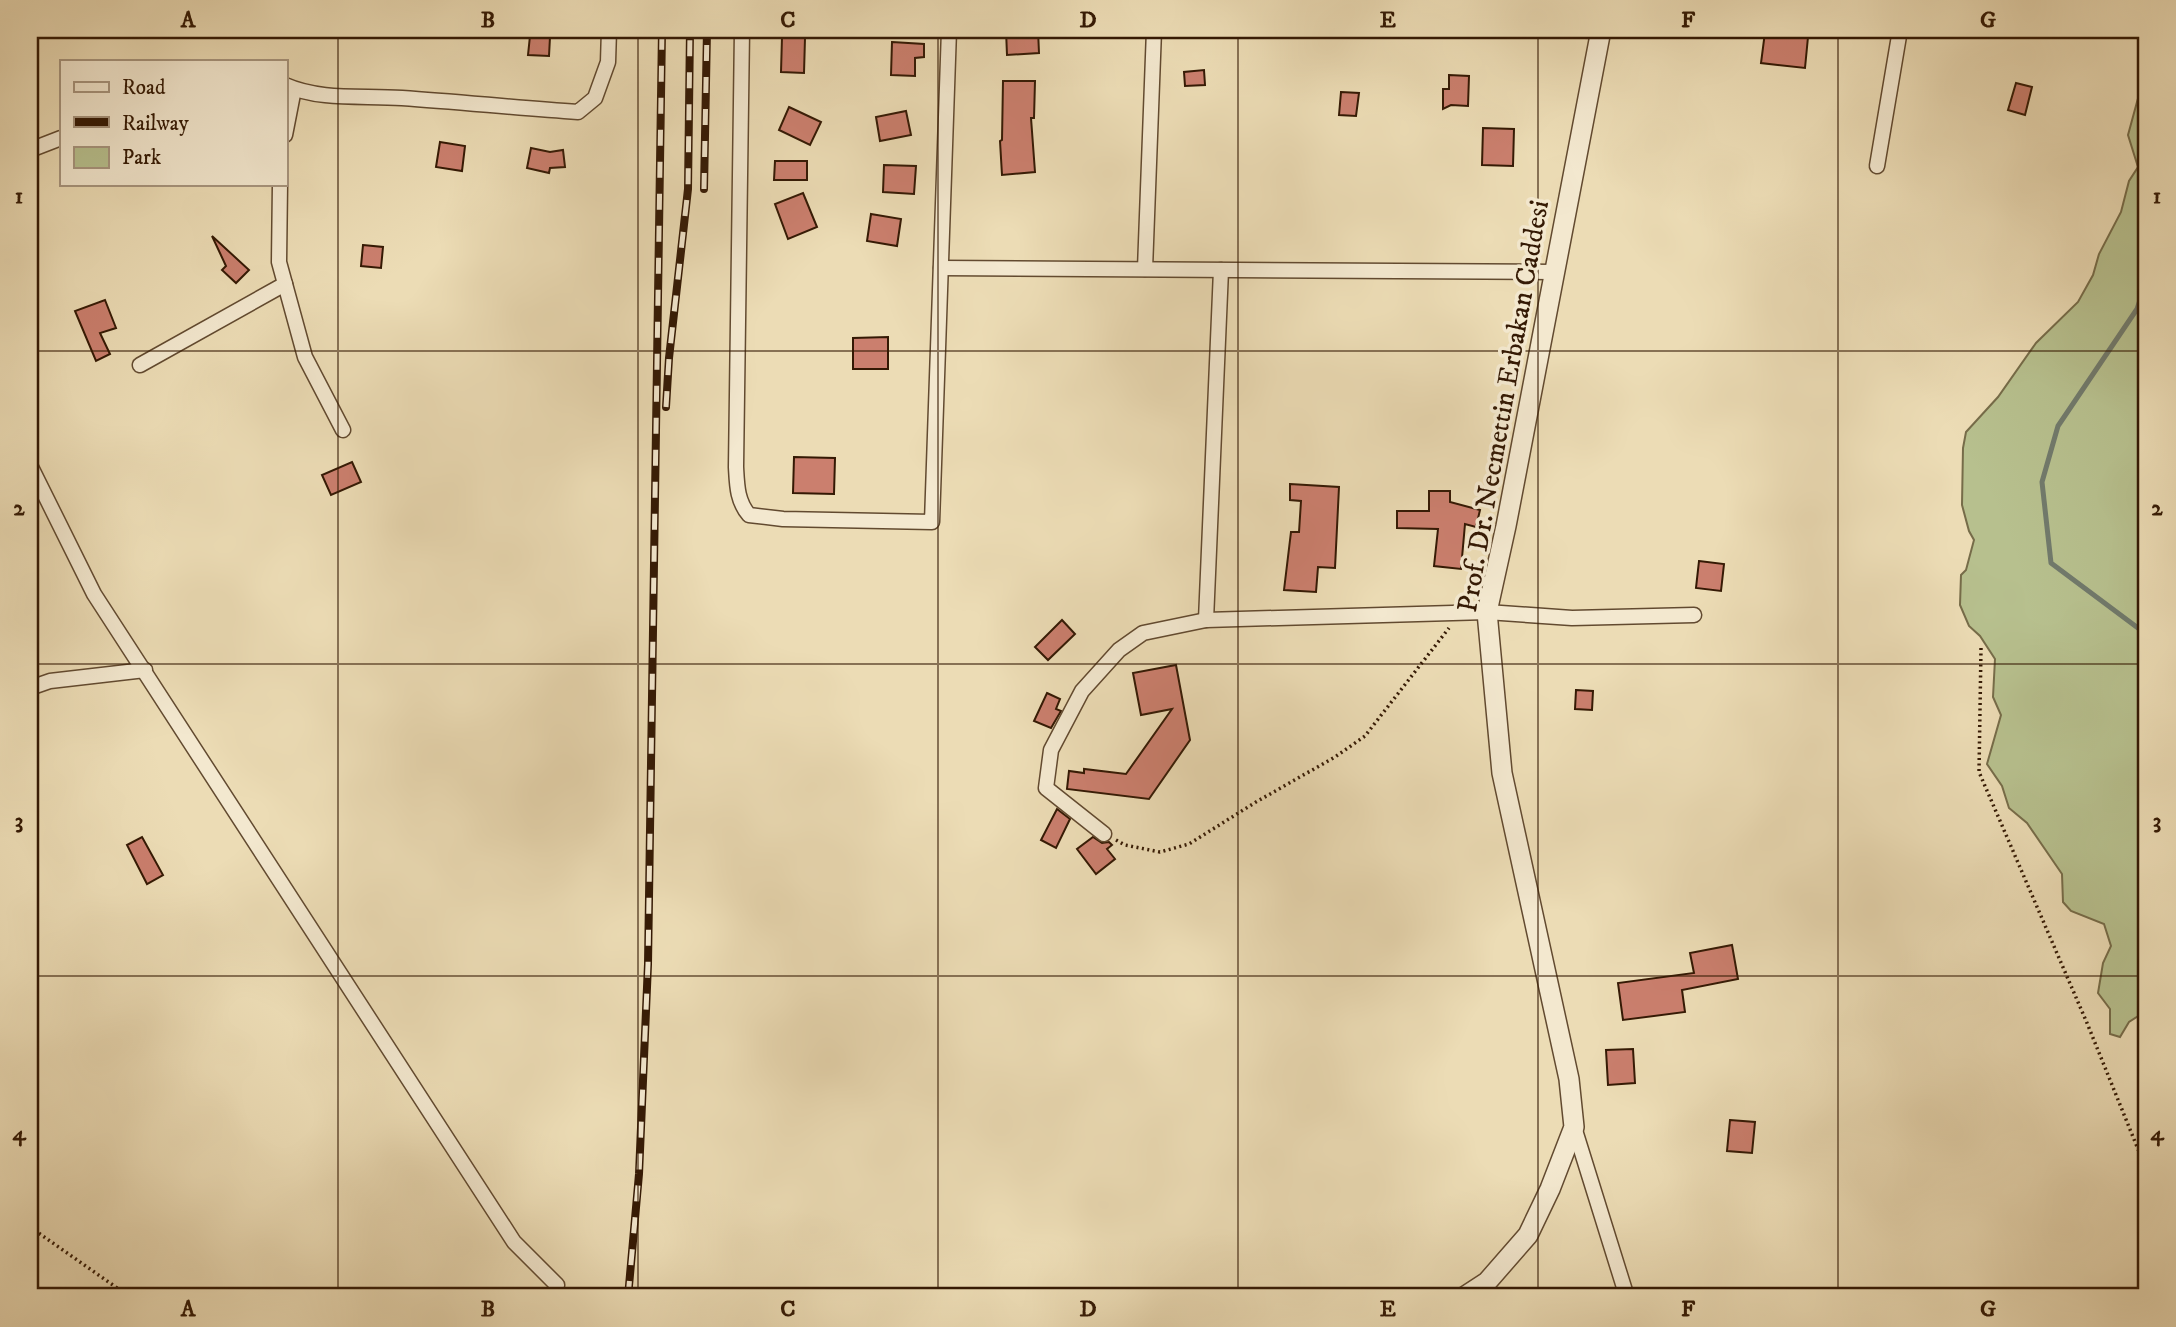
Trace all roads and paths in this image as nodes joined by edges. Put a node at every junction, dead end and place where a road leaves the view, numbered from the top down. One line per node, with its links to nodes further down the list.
1 (609, 30): 8 (street)
2 (742, 30): 14 (street)
3 (949, 30): 14 (street)
4 (1154, 30): 15 (street)
5 (1567, 30): 6 (street)
6 (1601, 30): 17 (street, Prof. Dr. Necmettin Erbakan Caddesi)
7 (1900, 30): 12 (street)
8 (290, 87): 9 (street)
9 (287, 116)
10 (60, 138): 11 (street)
11 (30, 149)
12 (1877, 166)
13 (280, 186): 18 (street)
14 (941, 268): 15 (street)
15 (1145, 270): 16 (street)
16 (1221, 270): 17 (street); 25 (street)
17 (1554, 272): 23 (street, Prof. Dr. Necmettin Erbakan Caddesi)
18 (285, 284): 19 (street); 20 (street)
19 (140, 365)
20 (343, 430)
21 (30, 465): 27 (street)
22 (1461, 612): 23 (street); 25 (street); 29 (path)
23 (1488, 612): 24 (street); 30 (street, Prof. Dr. Necmettin Erbakan Caddesi)
24 (1693, 615)
25 (1206, 620): 29 (street)
26 (1981, 648): 31 (path)
27 (145, 670): 28 (street); 34 (street)
28 (30, 688)
29 (1104, 834)
30 (1574, 1127): 35 (street, Prof. Dr. Necmettin Erbakan Caddesi); 36 (street)
31 (2146, 1169)
32 (30, 1227): 33 (path)
33 (130, 1297)
34 (554, 1297)
35 (1464, 1297)
36 (1627, 1297)

